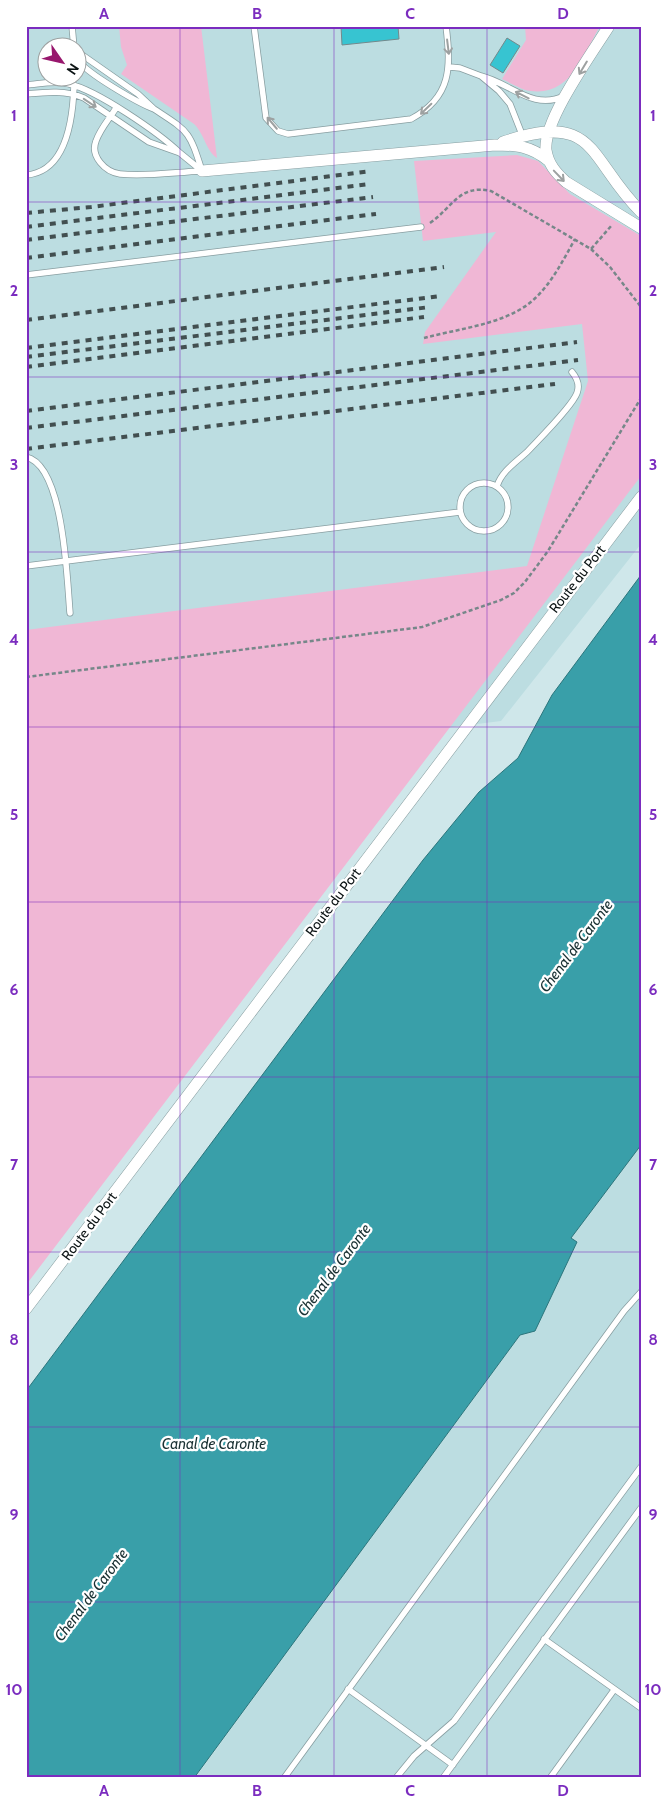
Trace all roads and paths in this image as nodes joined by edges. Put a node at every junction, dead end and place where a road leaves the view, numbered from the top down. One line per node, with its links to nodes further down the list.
1 (254, 26): 5 (lane, one-way to 1)
2 (446, 26): 5 (lane, one-way to 5)
3 (608, 26): 12 (street, one-way to 12)
4 (88, 59): 14 (lane)
5 (450, 67): 7 (lane)
6 (88, 70): 14 (lane)
7 (481, 76): 12 (lane, one-way to 7); 17 (lane)
8 (74, 88): 11 (lane)
9 (79, 88): 13 (lane)
10 (26, 94): 11 (lane)
11 (74, 94): 15 (lane, one-way to 15); 23 (lane)
12 (568, 94): 16 (street)
13 (116, 108): 15 (lane); 20 (lane)
14 (154, 109): 22 (lane)
15 (110, 117): 20 (lane); 22 (lane)
16 (548, 131): 17 (street); 21 (street); 24 (street)
17 (522, 136): 18 (street); 19 (lane)
18 (495, 145): 19 (street); 22 (street)
19 (528, 147): 21 (street)
20 (180, 153): 22 (lane)
21 (548, 161): 25 (street, one-way to 25)
22 (202, 171)
23 (26, 175)
24 (640, 210)
25 (620, 216): 27 (street); 29 (path)
26 (421, 227): 28 (path); 30 (lane)
27 (641, 228)
28 (576, 240): 29 (path); 32 (path)
29 (591, 249): 31 (path)
30 (26, 275)
31 (641, 307)
32 (424, 338)
33 (572, 372): 36 (lane)
34 (641, 398): 42 (path)
35 (26, 457): 39 (lane)
36 (497, 486): 38 (lane); 38 (lane)
37 (641, 496): 44 (street, Route du Port)
38 (460, 512): 39 (lane)
39 (64, 561): 40 (lane); 41 (lane)
40 (26, 566)
41 (70, 613)
42 (26, 676)
43 (641, 1292): 48 (lane)
44 (26, 1309)
45 (641, 1467): 51 (lane)
46 (641, 1508): 47 (lane)
47 (544, 1640): 49 (lane); 52 (lane)
48 (348, 1689): 51 (lane); 53 (lane)
49 (614, 1690): 50 (lane); 56 (lane)
50 (641, 1708)
51 (427, 1746): 52 (lane); 54 (lane)
52 (453, 1765): 55 (lane)
53 (284, 1778)
54 (396, 1778)
55 (443, 1778)
56 (550, 1778)

